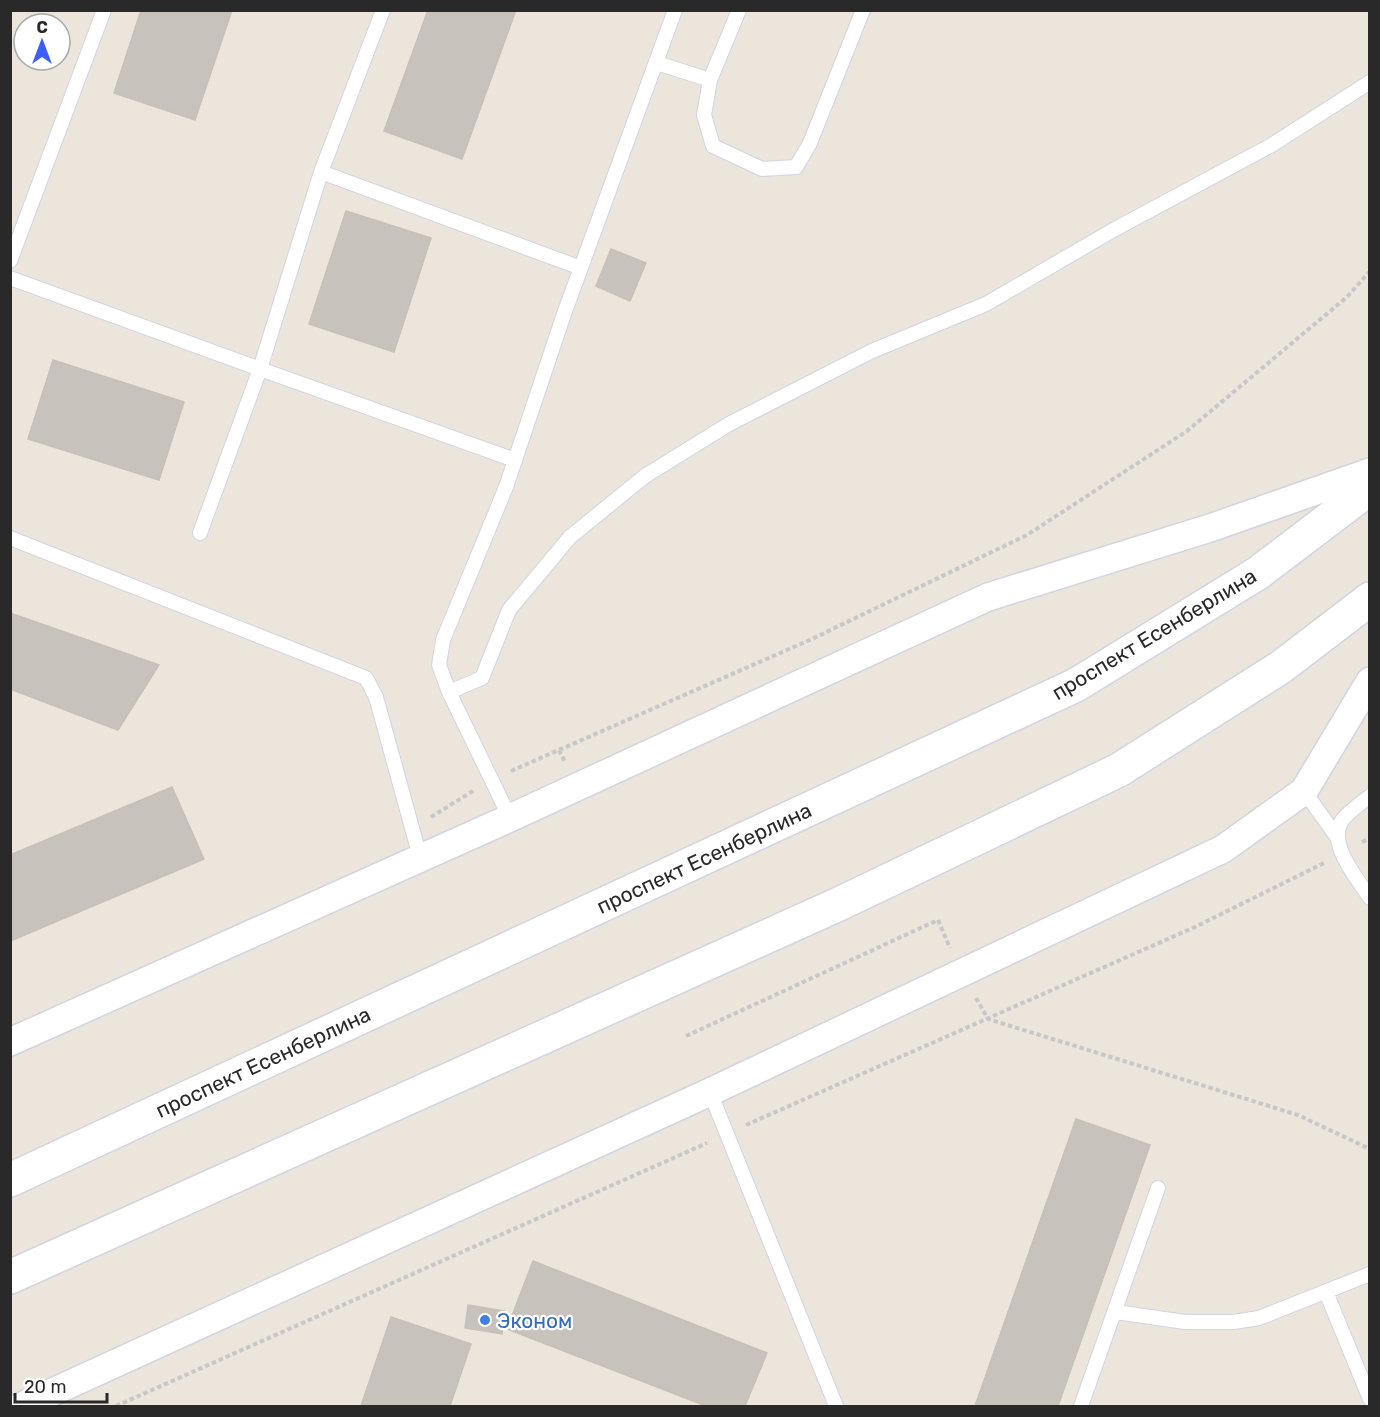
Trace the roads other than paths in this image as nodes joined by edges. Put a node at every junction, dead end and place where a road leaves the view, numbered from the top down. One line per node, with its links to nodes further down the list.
1 (104, 10): 10 (lane)
2 (383, 10): 9 (lane)
3 (675, 10): 6 (lane)
4 (739, 10): 7 (lane)
5 (863, 10): 7 (lane)
6 (657, 63): 7 (lane); 11 (lane)
7 (710, 80)
8 (1370, 81): 21 (lane)
9 (321, 172): 11 (lane); 13 (lane)
10 (10, 261)
11 (581, 268): 14 (lane)
12 (10, 278): 13 (lane)
13 (260, 369): 14 (lane); 17 (lane)
14 (515, 460): 21 (lane)
15 (1370, 472): 24 (street)
16 (1370, 488): 30 (street, проспект Есенберлина)
17 (200, 533)
18 (10, 538): 26 (lane)
19 (1370, 599): 33 (street)
20 (1370, 681): 22 (street)
21 (449, 692): 24 (lane)
22 (1305, 791): 25 (lane); 29 (street)
23 (1370, 796): 25 (lane)
24 (510, 818): 26 (street)
25 (1337, 837): 27 (lane)
26 (420, 857): 28 (street)
27 (1370, 898)
28 (10, 1042)
29 (710, 1092): 37 (street); 38 (lane)
30 (10, 1180)
31 (1158, 1188): 35 (lane)
32 (1370, 1274): 34 (lane)
33 (10, 1277)
34 (1326, 1292): 35 (lane); 36 (lane)
35 (1116, 1312): 39 (lane)
36 (1370, 1399)
37 (22, 1407)
38 (836, 1407)
39 (1081, 1407)

